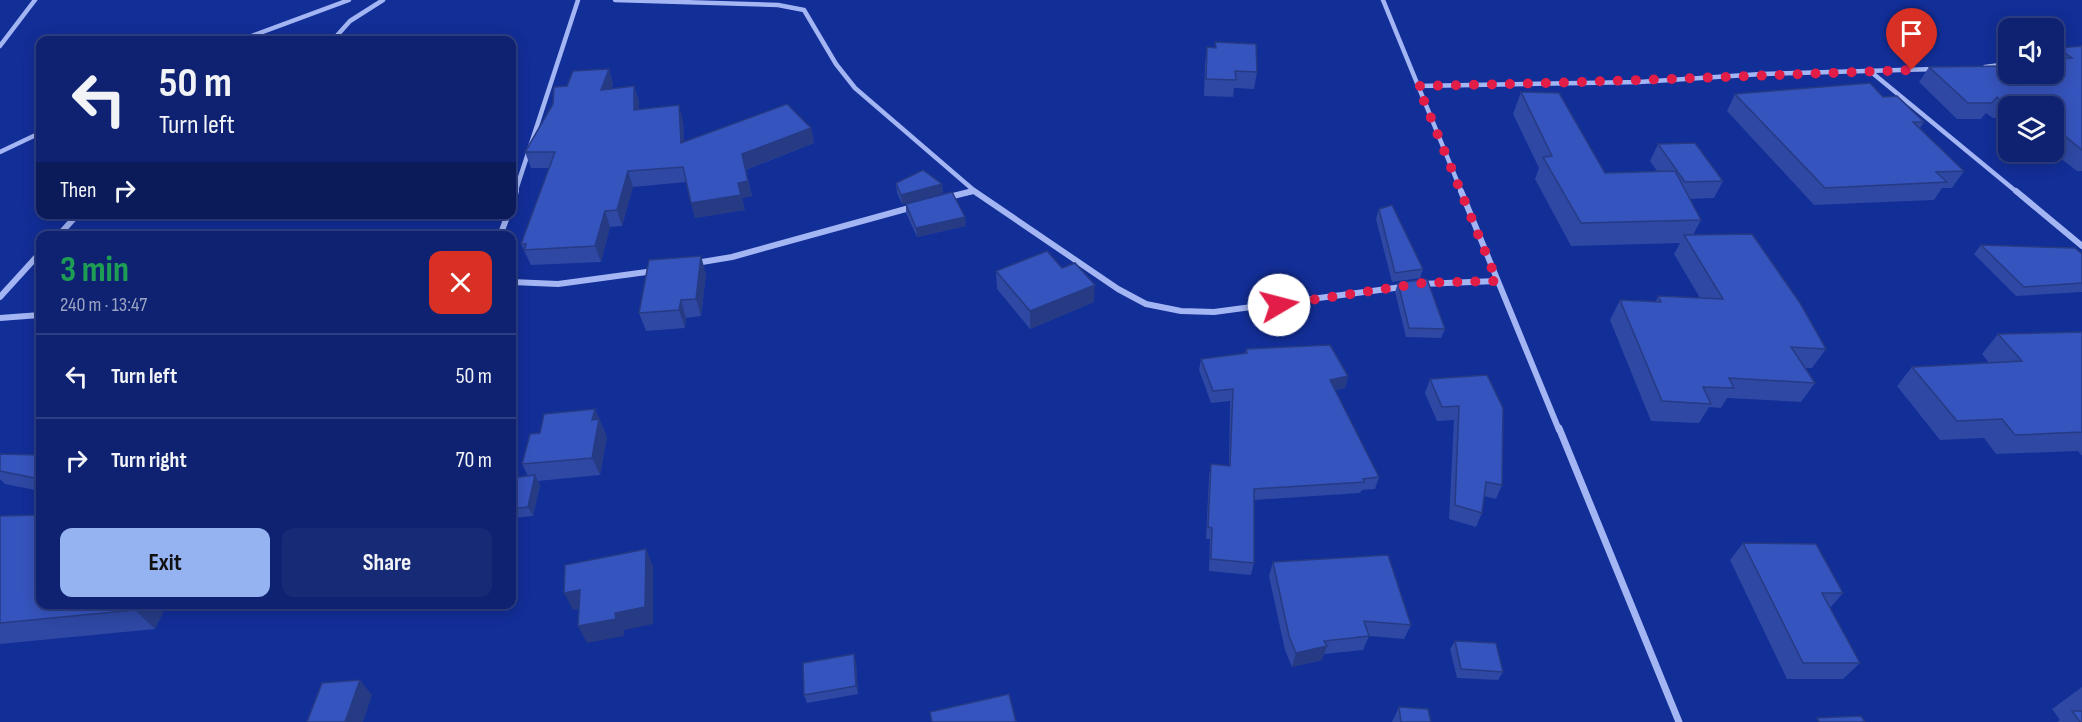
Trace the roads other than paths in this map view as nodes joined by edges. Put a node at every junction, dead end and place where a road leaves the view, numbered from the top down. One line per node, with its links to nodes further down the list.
1 (35, 0): 9 (street)
2 (349, 0): 7 (street)
3 (383, 0): 8 (street)
4 (578, 0): 17 (street)
5 (615, 0): 18 (street)
6 (1383, 0): 14 (street)
7 (252, 36)
8 (337, 36)
9 (0, 46)
10 (1998, 65): 11 (street)
11 (1976, 68)
12 (1941, 69): 13 (street)
13 (1870, 71): 14 (street); 23 (street)
14 (1418, 86): 27 (street)
15 (36, 135): 16 (street)
16 (0, 152)
17 (516, 190)
18 (974, 191): 19 (street); 27 (street)
19 (940, 200)
20 (916, 206): 25 (street)
21 (73, 219): 22 (street)
22 (63, 231)
23 (2082, 246)
24 (36, 257): 29 (street)
25 (685, 265)
26 (661, 270): 28 (street)
27 (1497, 281): 32 (street)
28 (516, 282)
29 (0, 297)
30 (36, 315): 31 (street)
31 (0, 318)
32 (1679, 722)

